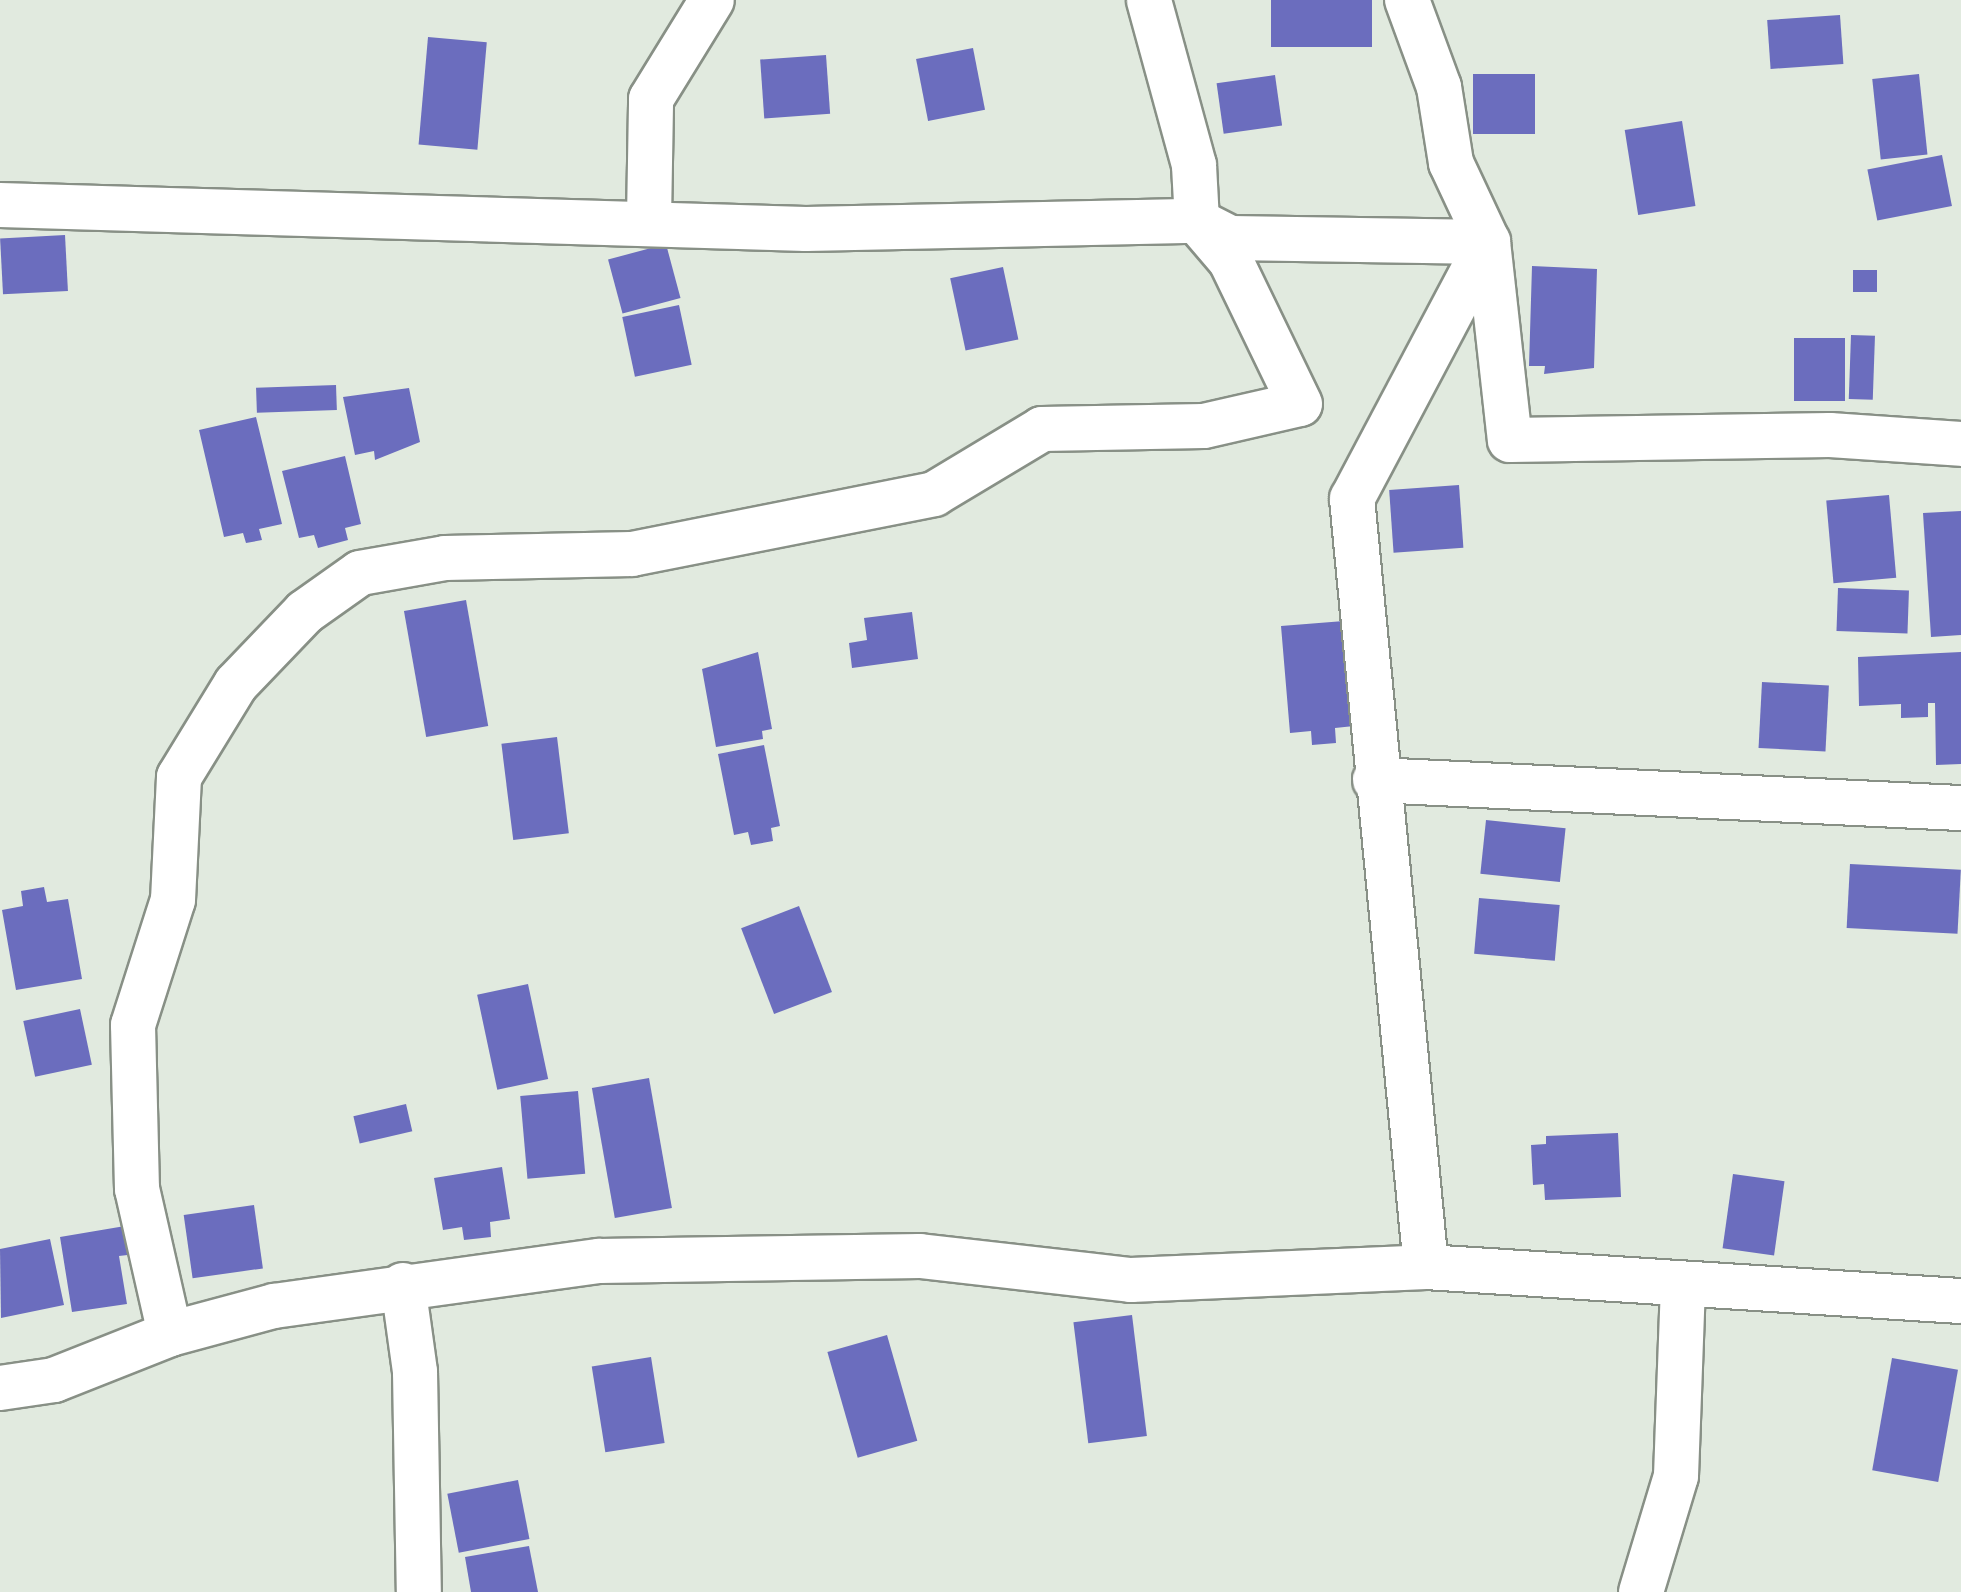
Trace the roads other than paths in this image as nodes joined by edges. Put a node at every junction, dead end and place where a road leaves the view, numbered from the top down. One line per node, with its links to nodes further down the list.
1 (712, 0): 5 (street)
2 (1149, 0): 6 (street)
3 (1407, 0): 7 (street)
4 (0, 205): 5 (street)
5 (649, 219): 6 (street)
6 (1197, 221): 7 (street); 15 (street)
7 (1488, 242): 8 (street); 9 (street)
8 (1961, 444)
9 (1375, 780): 10 (street); 11 (street)
10 (1961, 808)
11 (1426, 1267): 12 (street); 13 (street)
12 (403, 1285): 15 (street); 17 (street)
13 (1683, 1286): 14 (street); 18 (street)
14 (1961, 1301)
15 (170, 1334): 16 (street)
16 (0, 1388)
17 (419, 1592)
18 (1641, 1592)

